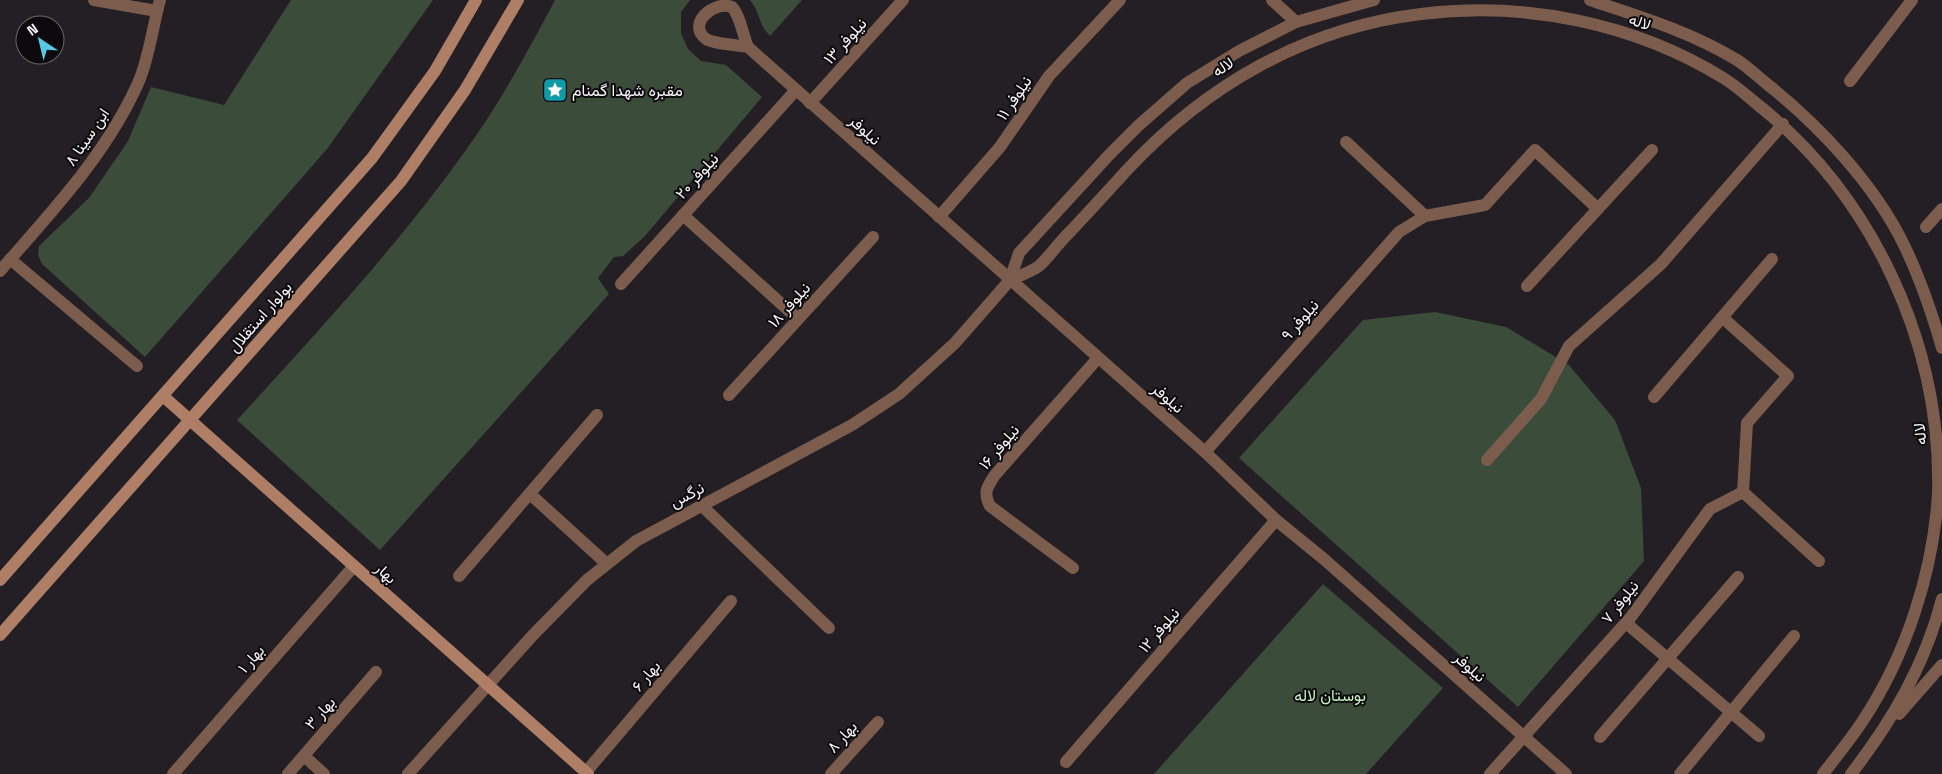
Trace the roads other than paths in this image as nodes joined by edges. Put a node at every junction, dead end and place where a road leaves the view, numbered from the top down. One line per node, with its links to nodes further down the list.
1 (94, 0): 10 (street)
2 (476, 0): 38 (main road, بولوار استقلال)
3 (518, 0): 41 (main road, بولوار استقلال)
4 (903, 0): 15 (street, نیلوفر ۱۳)
5 (1120, 0): 23 (street, نیلوفر ۱۱)
6 (1272, 0): 11 (street)
7 (1374, 0): 11 (street, لاله)
8 (1590, 0): 34 (street, لاله)
9 (1912, 0): 13 (street)
10 (158, 6): 26 (street, ابن سینا ۸)
11 (1296, 22): 29 (street, لاله)
12 (748, 47): 14 (street, نیلوفر)
13 (1850, 81)
14 (796, 90): 15 (street, نیلوفر); 21 (street, نیلوفر ۲۰)
15 (810, 103): 23 (street, نیلوفر)
16 (1783, 124): 29 (street, لاله); 43 (street); 82 (street, لاله)
17 (1346, 142): 22 (street)
18 (1652, 150): 19 (street)
19 (1598, 209): 22 (street); 31 (street)
20 (1942, 209): 24 (street)
21 (683, 215): 30 (street, نیلوفر ۲۰); 33 (street)
22 (1425, 216): 42 (street, نیلوفر ۹)
23 (939, 217): 29 (street, نیلوفر)
24 (1926, 227)
25 (872, 237): 33 (street, نیلوفر ۱۸)
26 (10, 259): 28 (street, ابن سینا ۸); 36 (street)
27 (1772, 259): 32 (street)
28 (0, 270)
29 (1010, 280): 35 (street, نیلوفر); 46 (street, نرگس)
30 (621, 284)
31 (1527, 286)
32 (1723, 318): 39 (street); 44 (street)
33 (798, 319): 37 (street, نیلوفر ۱۸)
34 (1942, 348)
35 (1098, 358): 42 (street, نیلوفر); 51 (street, نیلوفر ۱۶)
36 (137, 366)
37 (729, 395)
38 (163, 396): 41 (main road, بهار); 54 (main road, بولوار استقلال)
39 (1654, 397)
40 (597, 416): 45 (street)
41 (190, 420): 50 (main road, بهار); 59 (main road, بولوار استقلال)
42 (1205, 452): 47 (street, نیلوفر)
43 (1487, 460)
44 (1743, 492): 48 (street); 57 (street, نیلوفر ۷)
45 (530, 494): 49 (street); 52 (street)
46 (701, 505): 49 (street, نرگس); 58 (street)
47 (1276, 520): 69 (street, نیلوفر); 72 (street, نیلوفر ۱۲)
48 (1819, 562)
49 (607, 564): 64 (street, نرگس)
50 (354, 566): 64 (main road, بهار); 74 (street, بهار ۱)
51 (1073, 568)
52 (459, 576)
53 (1738, 577): 61 (street)
54 (0, 580)
55 (1942, 599): 67 (street)
56 (731, 601): 73 (street, بهار ۶)
57 (1626, 623): 61 (street); 69 (street, نیلوفر ۷)
58 (829, 628)
59 (0, 635)
60 (1794, 636): 65 (street)
61 (1668, 659): 65 (street); 70 (street)
62 (1942, 665): 67 (street)
63 (376, 672): 71 (street, بهار ۳)
64 (488, 685): 73 (main road, بهار); 77 (street, نرگس)
65 (1731, 712): 68 (street); 81 (street)
66 (878, 722): 78 (street, بهار ۸)
67 (1882, 734): 83 (street)
68 (1759, 736)
69 (1524, 737): 79 (street, نیلوفر ۷); 80 (street, نیلوفر)
70 (1600, 738)
71 (304, 756): 75 (street, بهار ۳); 76 (street)
72 (1066, 762)
73 (587, 773)
74 (173, 774)
75 (288, 774)
76 (324, 774)
77 (408, 774)
78 (831, 774)
79 (1490, 774)
80 (1566, 774)
81 (1680, 774)
82 (1823, 774)
83 (1851, 774)

